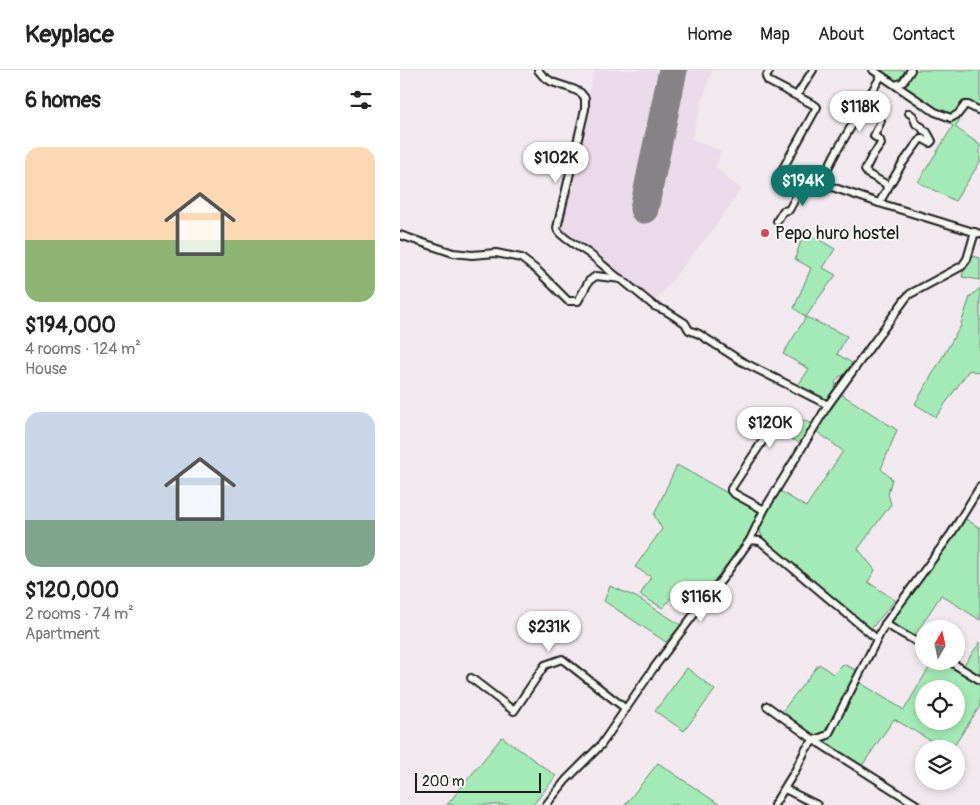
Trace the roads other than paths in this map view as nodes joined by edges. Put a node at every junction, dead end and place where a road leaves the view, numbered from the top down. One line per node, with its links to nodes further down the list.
1 (538, 70): 19 (street)
2 (770, 70): 8 (street)
3 (812, 70): 8 (street)
4 (873, 70): 6 (street)
5 (911, 70): 7 (street)
6 (881, 76): 7 (street); 13 (street)
7 (896, 85): 9 (street)
8 (797, 95): 12 (street)
9 (980, 112)
10 (908, 113): 14 (street)
11 (881, 121): 14 (street)
12 (806, 178): 13 (street); 16 (street)
13 (820, 182): 15 (street)
14 (887, 190): 15 (street)
15 (879, 202): 17 (street)
16 (777, 221)
17 (977, 233): 20 (street)
18 (400, 235): 19 (street)
19 (621, 280): 20 (street)
20 (828, 405): 23 (street)
21 (770, 430): 23 (street)
22 (980, 487): 27 (street)
23 (764, 510): 24 (street)
24 (756, 526): 25 (street); 26 (street)
25 (750, 540): 26 (street); 34 (street)
26 (760, 541): 28 (street)
27 (885, 624): 28 (street); 29 (street)
28 (877, 639): 35 (street)
29 (915, 641)
30 (964, 670): 32 (street)
31 (471, 678): 34 (street)
32 (980, 680)
33 (767, 706): 35 (street)
34 (626, 709): 37 (street)
35 (814, 740): 36 (street); 40 (street)
36 (785, 789): 38 (street); 39 (street)
37 (546, 805)
38 (774, 805)
39 (817, 805)
40 (917, 805)

